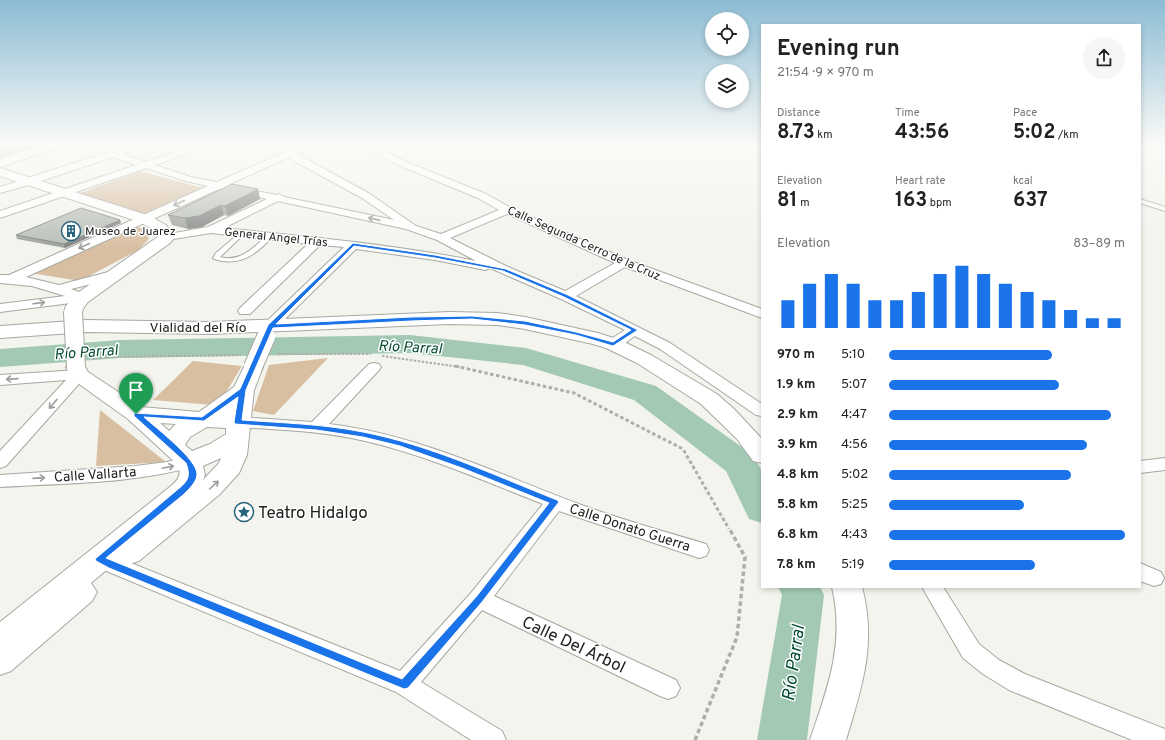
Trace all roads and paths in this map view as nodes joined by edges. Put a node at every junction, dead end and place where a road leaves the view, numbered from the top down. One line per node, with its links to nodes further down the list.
1 (22, 180): 8 (main road)
2 (36, 180): 8 (street)
3 (107, 180): 11 (street)
4 (194, 180): 9 (street)
5 (229, 180): 9 (street)
6 (335, 180): 18 (street)
7 (440, 180): 15 (street, Calle Segunda Cerro de la Cruz)
8 (29, 182): 10 (street); 11 (main road)
9 (219, 185): 12 (street); 17 (street, one-way to 17)
10 (0, 190)
11 (66, 194): 16 (street); 17 (main road)
12 (279, 198): 18 (street, one-way to 12); 19 (street)
13 (1141, 202): 14 (lane)
14 (1165, 209)
15 (507, 210): 23 (street); 26 (street, Calle Segunda Cerro de la Cruz)
16 (0, 216)
17 (145, 219): 22 (main road); 29 (street, one-way to 29)
18 (412, 228): 23 (street)
19 (211, 230): 20 (street, General Angel Trías); 22 (street, General Angel Trías)
20 (241, 234): 21 (street, General Angel Trías); 21 (lane)
21 (270, 236): 24 (street, General Angel Trías)
22 (167, 237): 28 (main road)
23 (441, 238): 27 (street)
24 (316, 241): 25 (street, General Angel Trías); 34 (street)
25 (353, 245): 27 (street, General Angel Trías); 38 (street)
26 (624, 263): 31 (street); 35 (street, Calle Segunda Cerro de la Cruz)
27 (504, 270): 31 (street)
28 (112, 275): 30 (street); 32 (main road)
29 (6, 279): 30 (street)
30 (58, 289): 32 (street)
31 (566, 296): 36 (street)
32 (78, 305): 33 (street, one-way to 32); 42 (main road, bridge)
33 (0, 308)
34 (245, 311)
35 (761, 314)
36 (635, 330): 39 (street); 46 (street)
37 (0, 332): 38 (main road, Vialidad del Río)
38 (268, 332): 39 (main road, Vialidad del Río); 41 (main road, bridge)
39 (613, 344): 52 (main road, Vialidad del Río)
40 (275, 354): 68 (path)
41 (248, 361): 42 (path); 45 (main road)
42 (81, 367): 44 (street, one-way to 44); 47 (main road); 53 (street, one-way to 53)
43 (374, 367): 49 (street)
44 (0, 380)
45 (243, 390): 48 (main road); 50 (main road)
46 (761, 409)
47 (136, 414): 48 (main road); 51 (main road)
48 (204, 419): 50 (main road); 51 (main road)
49 (316, 427): 50 (street, Calle Donato Guerra); 57 (street, Calle Donato Guerra)
50 (238, 430): 51 (main road); 59 (main road, one-way to 50)
51 (180, 454): 56 (street, Calle Vallarta, one-way to 51); 59 (main road)
52 (761, 454)
53 (0, 462)
54 (1165, 464): 55 (street)
55 (1141, 467)
56 (0, 481)
57 (555, 502): 58 (street, Calle Donato Guerra); 62 (street)
58 (699, 550)
59 (106, 562): 63 (main road); 64 (main road); 65 (street)
60 (847, 588): 69 (main road)
61 (933, 588): 70 (street)
62 (479, 599): 65 (street); 66 (street, Calle Del Árbol)
63 (0, 641)
64 (0, 661)
65 (404, 684): 67 (street)
66 (668, 688)
67 (493, 740)
68 (695, 740)
69 (828, 740)
70 (1162, 740)

